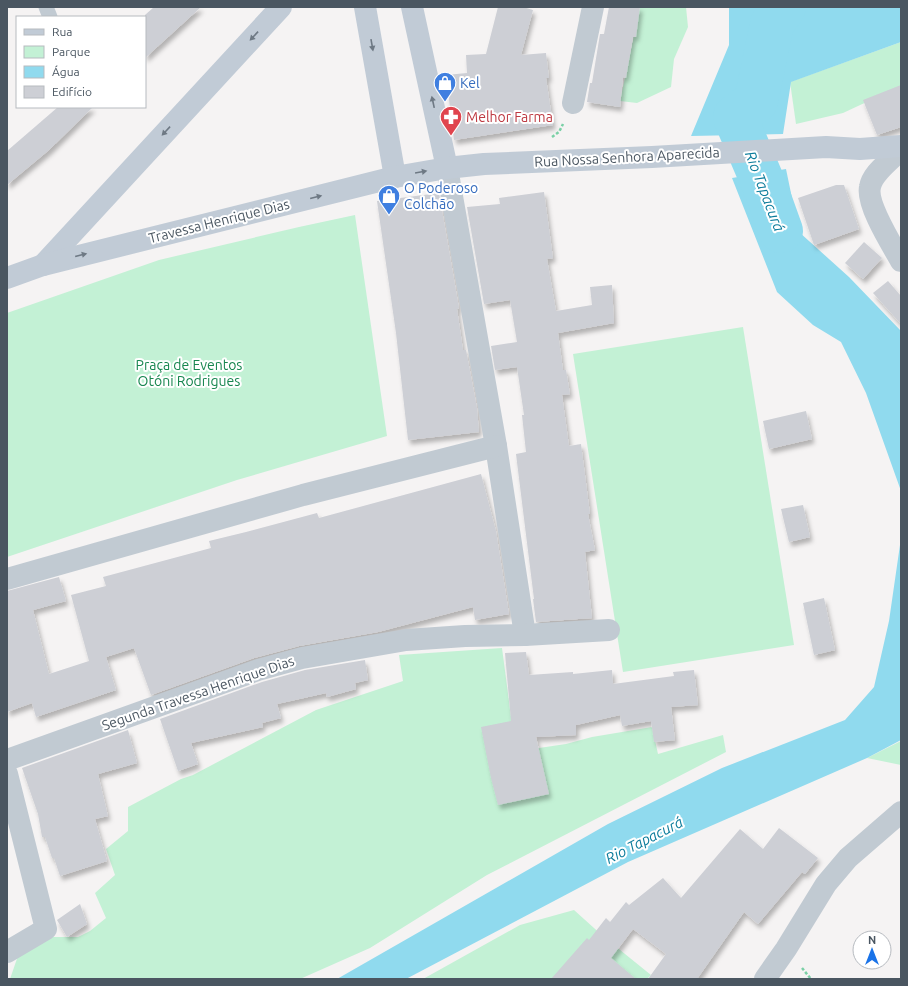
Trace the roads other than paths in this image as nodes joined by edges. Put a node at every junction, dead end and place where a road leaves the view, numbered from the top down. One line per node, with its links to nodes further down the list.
1 (281, 7): 10 (main road, Travessa Henrique Dias, one-way to 10)
2 (365, 7): 8 (main road, one-way to 8)
3 (412, 7): 7 (main road, one-way to 3)
4 (593, 7): 5 (street)
5 (573, 103)
6 (898, 154): 7 (main road, Rua Nossa Senhora Aparecida); 9 (street)
7 (447, 168): 8 (main road, Rua Nossa Senhora Aparecida, one-way to 7); 12 (street)
8 (395, 177): 10 (main road, Travessa Henrique Dias, one-way to 8)
9 (901, 261)
10 (43, 265): 11 (main road, Travessa Henrique Dias)
11 (7, 278)
12 (496, 446): 13 (street); 15 (street)
13 (7, 579)
14 (608, 630): 15 (street, Segunda Travessa Henrique Dias)
15 (525, 635): 16 (street, Segunda Travessa Henrique Dias)
16 (7, 760)
17 (7, 774): 19 (street)
18 (899, 819): 20 (street)
19 (7, 952)
20 (766, 979)

